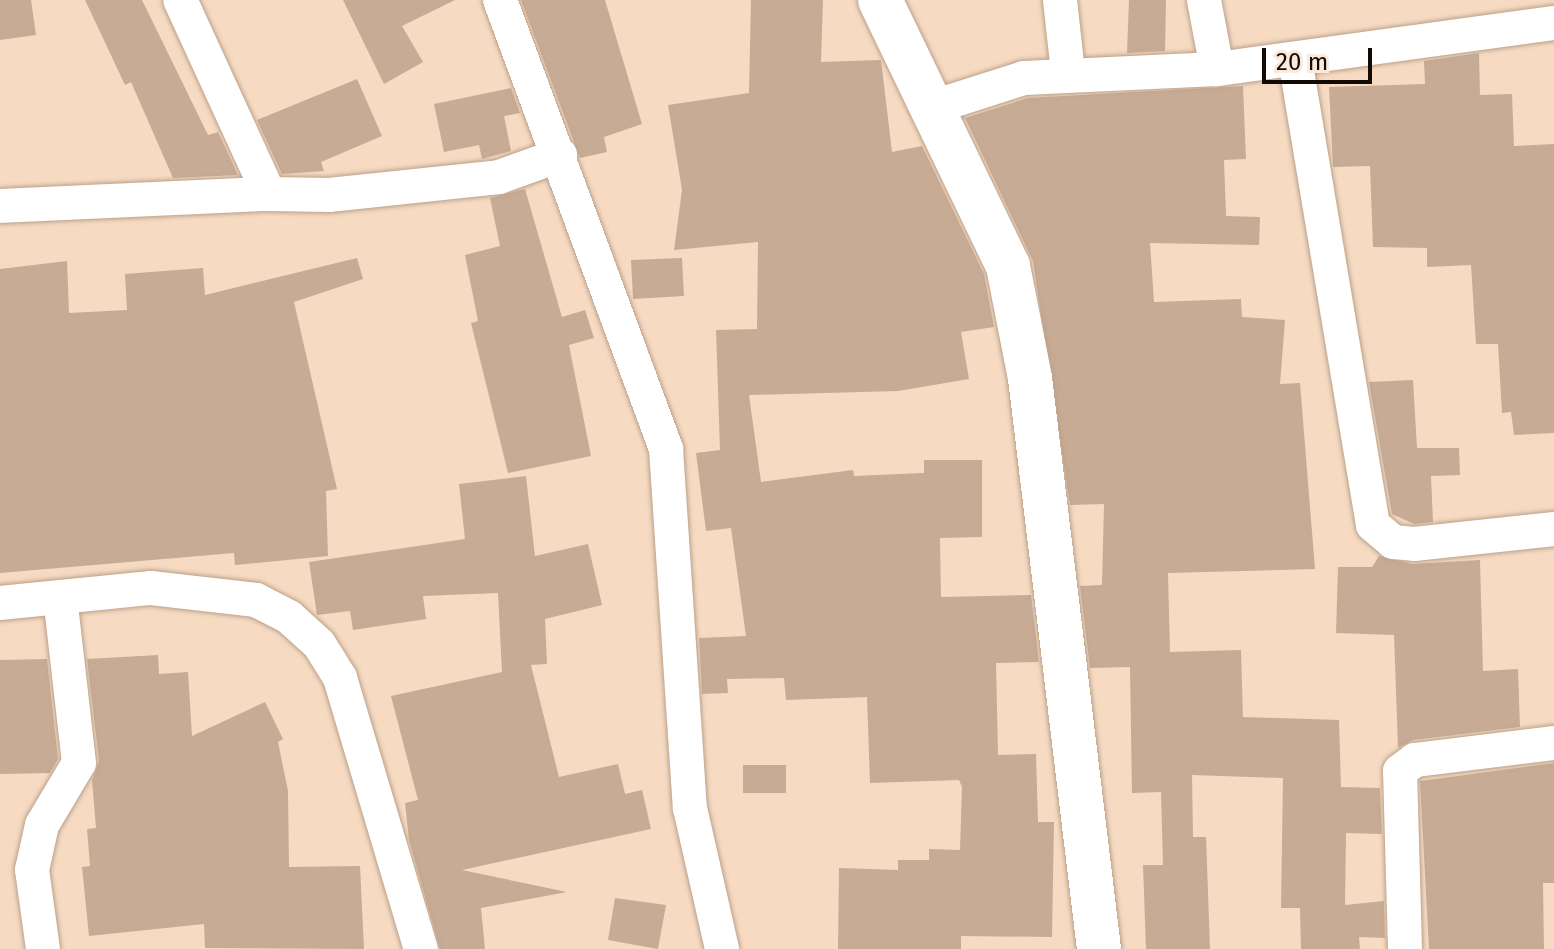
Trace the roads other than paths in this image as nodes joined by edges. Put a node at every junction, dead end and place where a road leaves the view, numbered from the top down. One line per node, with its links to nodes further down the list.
1 (180, 0): 12 (street)
2 (500, 0): 11 (street)
3 (880, 0): 10 (street)
4 (1060, 0): 9 (street)
5 (1204, 0): 8 (street)
6 (1554, 23): 7 (street)
7 (1295, 59): 8 (street); 14 (street)
8 (1217, 69): 9 (street)
9 (1068, 73): 10 (street)
10 (930, 108): 21 (street)
11 (560, 155): 12 (street); 20 (street)
12 (269, 194): 13 (street)
13 (0, 206)
14 (1554, 529)
15 (60, 597): 16 (street); 18 (street); 19 (street)
16 (0, 603)
17 (1554, 743): 22 (street)
18 (43, 949)
19 (421, 949)
20 (722, 949)
21 (1099, 949)
22 (1405, 949)

